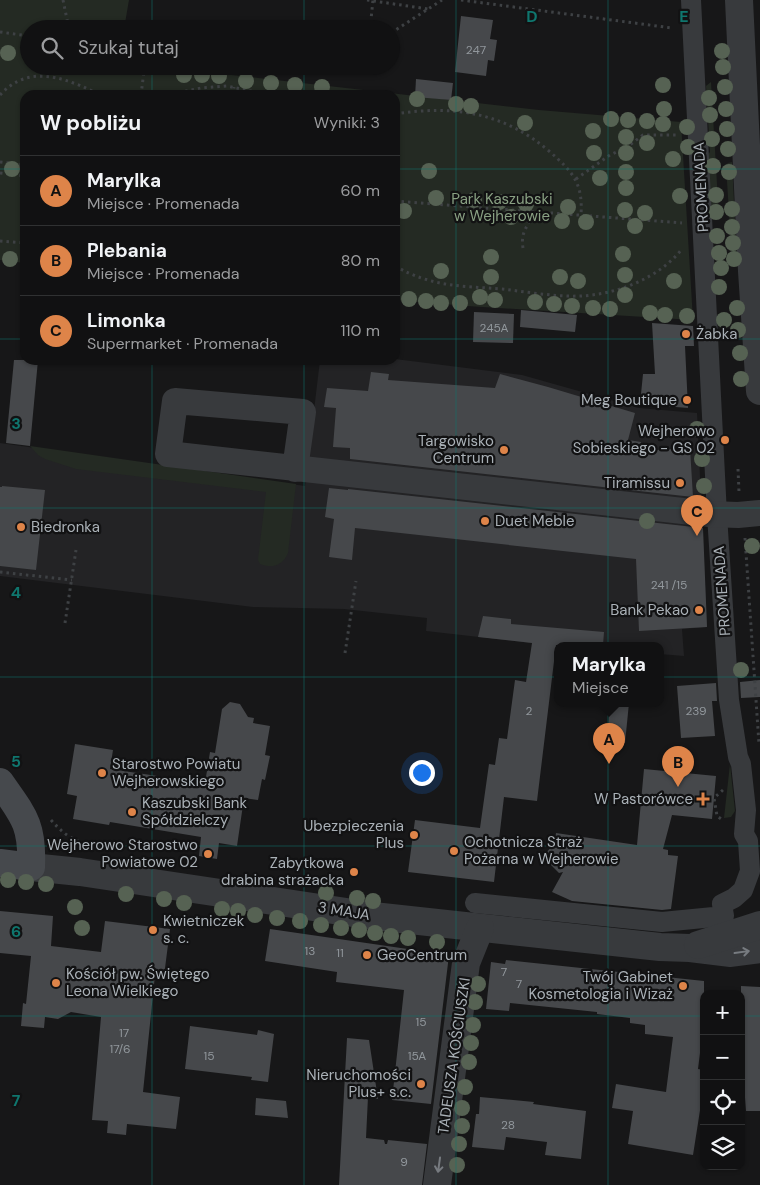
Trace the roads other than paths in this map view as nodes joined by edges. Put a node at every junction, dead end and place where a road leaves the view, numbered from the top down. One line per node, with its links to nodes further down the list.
1 (691, 0): 7 (street, PROMENADA)
2 (739, 0): 3 (street)
3 (755, 204): 4 (street)
4 (760, 391)
5 (295, 469): 5 (street); 7 (street)
6 (760, 513): 7 (street)
7 (717, 515): 11 (street, PROMENADA)
8 (0, 782): 10 (main road)
9 (0, 863): 10 (main road, 3 MAJA)
10 (31, 867): 11 (street, 3 MAJA)
11 (477, 916): 13 (street, 3 MAJA); 15 (street, TADEUSZA KOŚCIUSZKI, one-way to 15)
12 (760, 925): 13 (street, 3 MAJA)
13 (690, 948): 14 (street, 3 MAJA, one-way to 14)
14 (760, 949)
15 (437, 1185)

